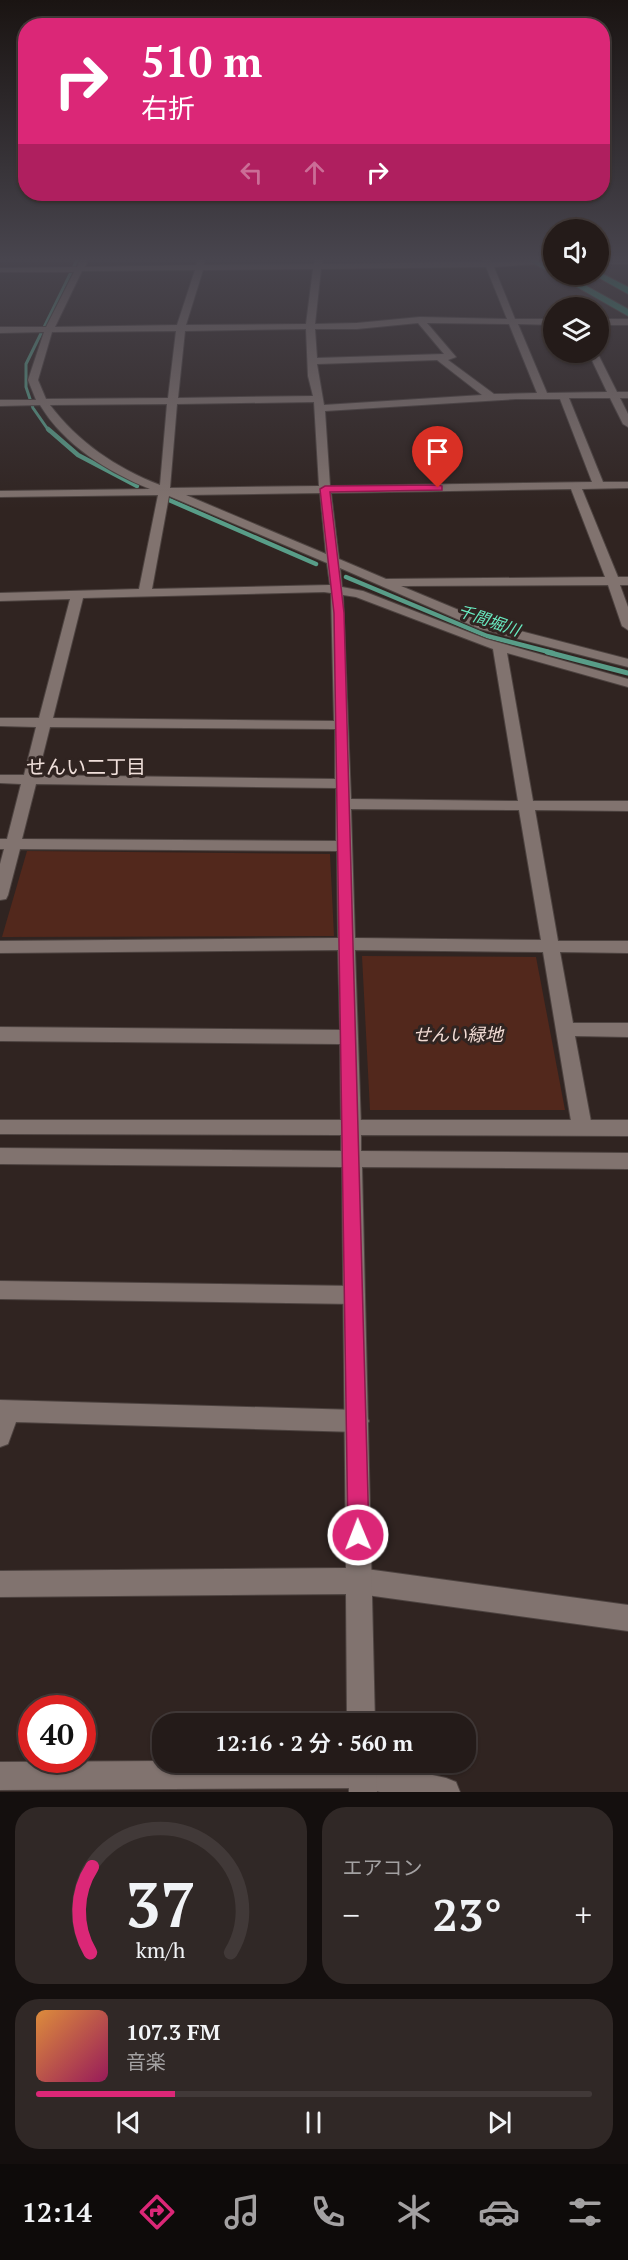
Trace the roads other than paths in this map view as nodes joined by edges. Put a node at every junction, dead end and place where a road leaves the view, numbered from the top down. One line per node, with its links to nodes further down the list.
1 (44, 342): 15 (street)
2 (180, 342): 14 (street)
3 (311, 342): 7 (street)
4 (438, 342): 6 (street)
5 (519, 342): 12 (street)
6 (440, 358): 7 (street); 13 (street)
7 (312, 361): 16 (street)
8 (597, 363): 11 (street)
9 (628, 394): 11 (street)
10 (563, 395): 11 (street); 12 (street); 19 (street)
11 (613, 395): 18 (street)
12 (543, 396): 13 (street)
13 (492, 398): 16 (street)
14 (174, 401): 15 (street); 16 (street); 23 (street)
15 (41, 403): 17 (street); 23 (street)
16 (319, 404): 22 (street)
17 (0, 405)
18 (628, 424)
19 (598, 485): 20 (street); 21 (street)
20 (628, 485)
21 (574, 486): 22 (street); 26 (street)
22 (325, 489): 23 (street); 25 (street)
23 (164, 491): 24 (street); 25 (street); 30 (street)
24 (0, 494)
25 (332, 561): 28 (street); 29 (street)
26 (613, 581): 27 (street); 28 (street); 33 (street)
27 (628, 581)
28 (383, 582): 35 (street)
29 (336, 590): 30 (street); 34 (street); 39 (street)
30 (145, 593): 31 (street)
31 (77, 596): 32 (street); 38 (street)
32 (0, 597)
33 (628, 626)
34 (499, 647): 36 (street); 44 (street)
35 (628, 663)
36 (628, 684)
37 (0, 722): 38 (street)
38 (44, 723): 39 (street); 41 (street)
39 (342, 725): 42 (street)
40 (0, 779): 41 (street)
41 (30, 779): 42 (street); 46 (street)
42 (343, 784): 43 (street)
43 (344, 804): 44 (street); 47 (street)
44 (526, 806): 45 (street); 50 (street)
45 (628, 806)
46 (7, 843): 47 (street); 48 (street)
47 (344, 846): 49 (street)
48 (0, 895)
49 (347, 944): 50 (street); 51 (street); 56 (street)
50 (550, 946): 52 (street); 53 (street)
51 (0, 947)
52 (628, 947)
53 (565, 1029): 54 (street); 59 (street)
54 (628, 1030)
55 (0, 1034): 56 (street)
56 (349, 1037): 58 (street)
57 (0, 1127): 58 (street)
58 (351, 1127): 59 (street); 62 (street)
59 (582, 1127): 60 (street)
60 (628, 1128)
61 (0, 1156): 62 (street)
62 (350, 1158): 63 (street); 65 (street)
63 (627, 1165)
64 (0, 1290): 65 (street)
65 (354, 1295): 67 (street)
66 (4, 1412): 67 (street); 68 (street)
67 (357, 1420): 69 (street)
68 (0, 1436)
69 (359, 1581): 70 (street); 71 (street); 72 (street)
70 (0, 1584)
71 (628, 1618)
72 (361, 1713)
73 (0, 1776): 74 (street)
74 (362, 1776): 75 (street)
75 (446, 1792)

